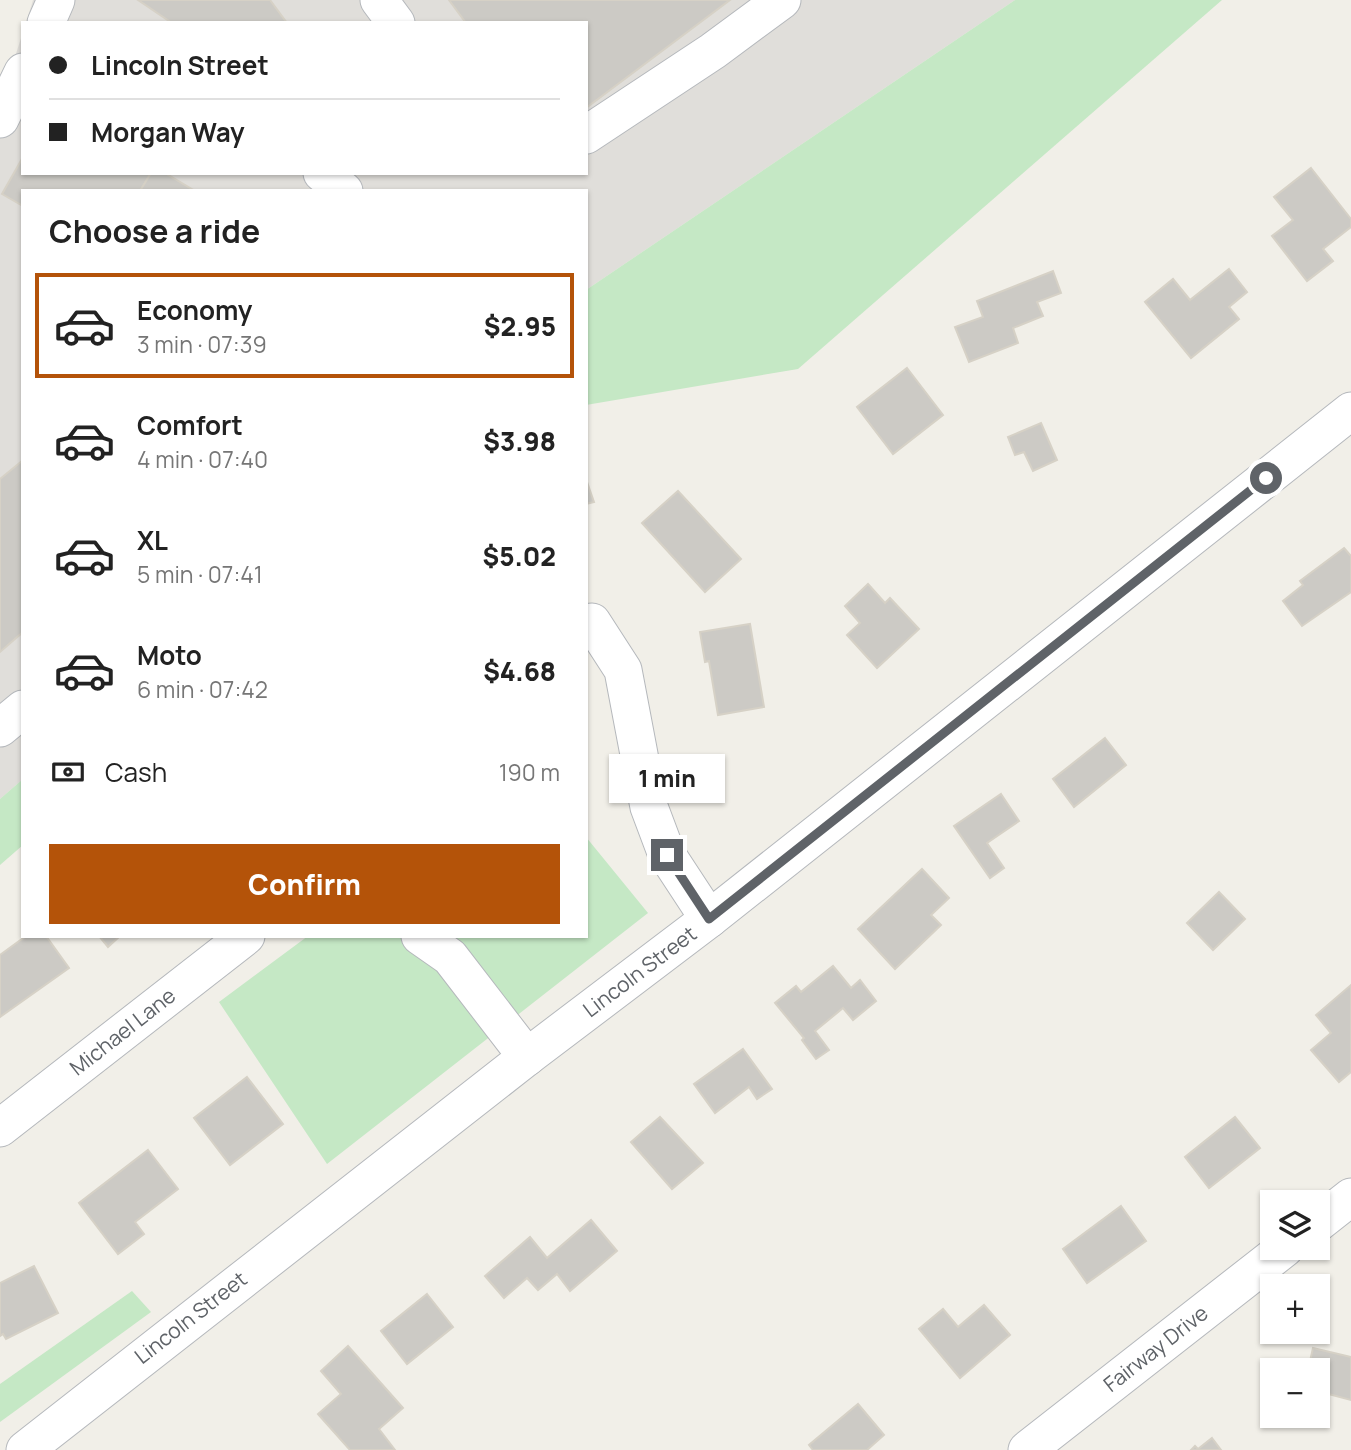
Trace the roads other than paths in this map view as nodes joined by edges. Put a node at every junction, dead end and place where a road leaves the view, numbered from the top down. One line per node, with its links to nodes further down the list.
1 (379, 0): 3 (street)
2 (782, 0): 6 (street)
3 (395, 21)
4 (21, 76): 5 (street)
5 (0, 119)
6 (588, 134)
7 (324, 175): 8 (street)
8 (342, 189)
9 (1351, 411): 13 (street, Lincoln Street)
10 (592, 622): 13 (street)
11 (21, 711): 12 (street)
12 (0, 728)
13 (709, 919): 16 (street, Lincoln Street)
14 (243, 938): 17 (street, Michael Lane)
15 (423, 938): 16 (street)
16 (527, 1057): 21 (street, Lincoln Street)
17 (0, 1128)
18 (1351, 1196): 19 (street)
19 (1330, 1213)
20 (1271, 1260): 22 (street, Fairway Drive)
21 (25, 1450)
22 (1027, 1450)

